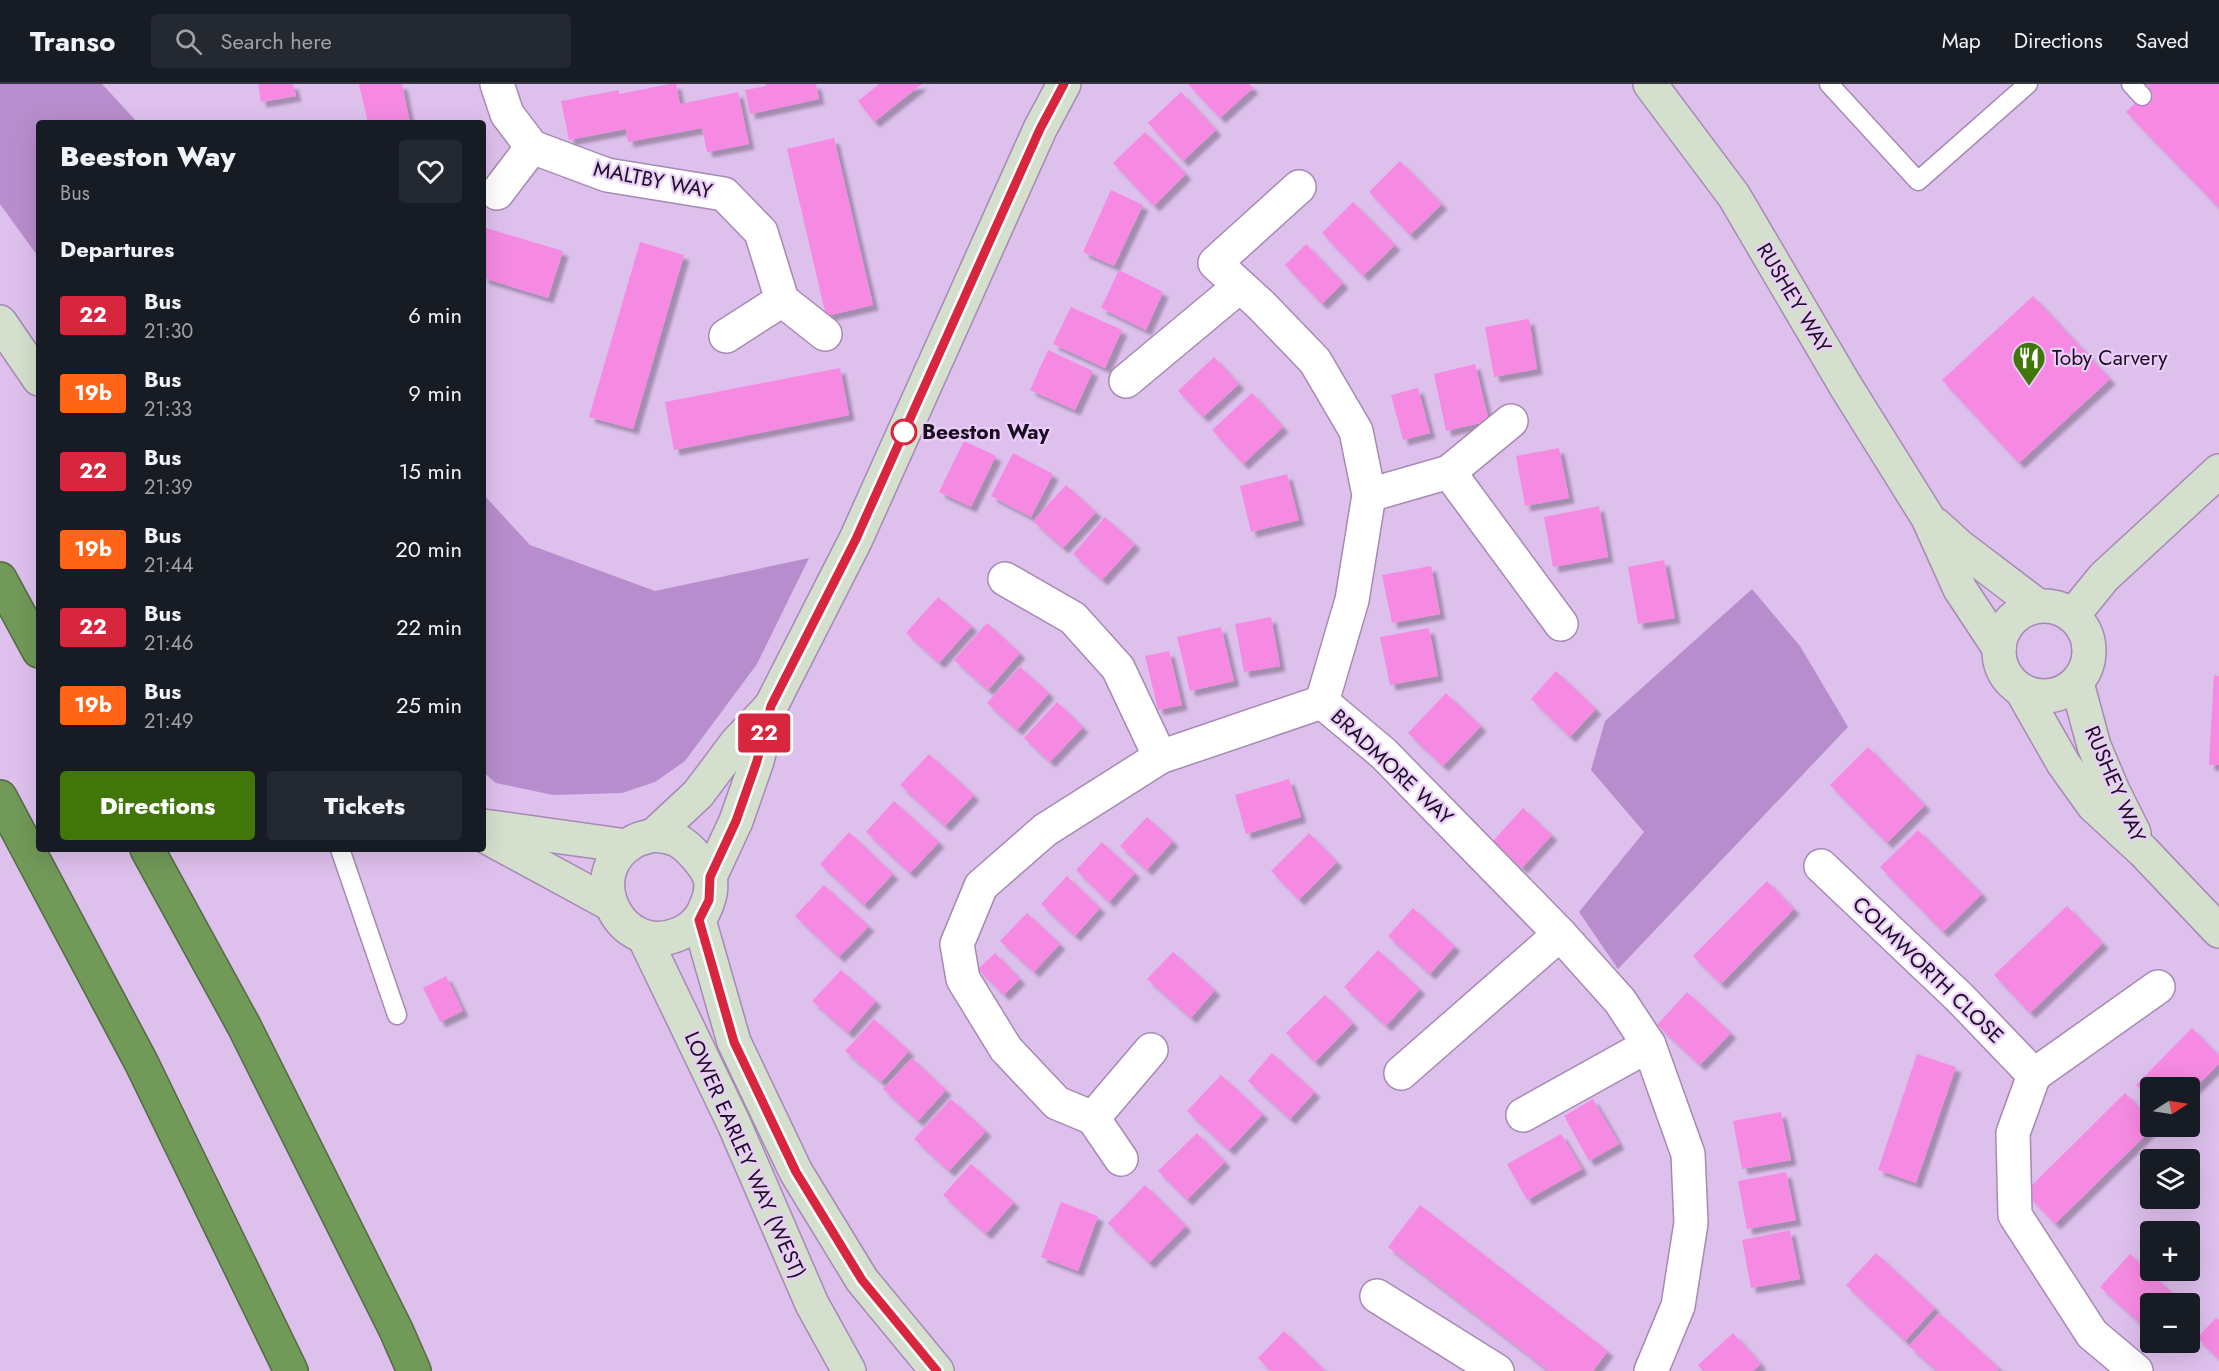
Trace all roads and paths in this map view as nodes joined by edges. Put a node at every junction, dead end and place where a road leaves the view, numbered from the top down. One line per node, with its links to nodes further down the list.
1 (497, 84): 6 (street)
2 (1064, 84): 31 (street)
3 (1650, 84): 20 (street, RUSHEY WAY)
4 (1829, 84): 5 (lane)
5 (2028, 84)
6 (532, 147): 8 (street); 10 (street, MALTBY WAY)
7 (1299, 187): 9 (street, BRADMORE WAY)
8 (497, 193)
9 (1240, 286): 15 (street); 19 (street, BRADMORE WAY)
10 (782, 300): 12 (street); 13 (street)
11 (0, 322): 14 (street)
12 (825, 334)
13 (726, 336)
14 (36, 375)
15 (1126, 381)
16 (1511, 421): 18 (street)
17 (2219, 471): 24 (street)
18 (1449, 472): 19 (street); 25 (street)
19 (1369, 495): 30 (street, BRADMORE WAY)
20 (1928, 518): 23 (street, RUSHEY WAY); 27 (street, RUSHEY WAY)
21 (0, 579): 26 (highway)
22 (1005, 579): 32 (street)
23 (2038, 606): 24 (street); 27 (street)
24 (2073, 615): 28 (street)
25 (1561, 624)
26 (36, 645)
27 (1999, 648): 29 (street)
28 (2077, 683): 29 (street); 37 (street, RUSHEY WAY)
29 (2022, 691): 37 (street, RUSHEY WAY)
30 (1322, 702): 32 (street); 45 (street, BRADMORE WAY)
31 (771, 706): 36 (street); 41 (street)
32 (1160, 757): 54 (street)
33 (0, 797): 57 (highway)
34 (486, 826): 36 (street)
35 (486, 837): 42 (street)
36 (641, 840): 41 (street); 42 (street)
37 (2143, 851): 44 (street, RUSHEY WAY)
38 (149, 852): 58 (highway)
39 (341, 852): 48 (lane)
40 (1821, 866): 52 (street, COLMWORTH CLOSE)
41 (710, 877): 43 (street)
42 (610, 904): 46 (street)
43 (699, 920): 46 (street); 60 (street, LOWER EARLEY WAY (WEST))
44 (2219, 931)
45 (1560, 934): 49 (street, BRADMORE WAY); 51 (street)
46 (644, 937): 59 (street, LOWER EARLEY WAY (WEST))
47 (2158, 987): 52 (street)
48 (397, 1015)
49 (1648, 1045): 53 (street); 62 (street, BRADMORE WAY)
50 (1151, 1050): 54 (street)
51 (1401, 1073)
52 (2034, 1075): 63 (street)
53 (1523, 1115)
54 (1093, 1118): 55 (street)
55 (1121, 1159)
56 (1377, 1296): 61 (street)
57 (291, 1371)
58 (414, 1371)
59 (849, 1371)
60 (937, 1371)
61 (1497, 1371)
62 (1651, 1371)
63 (2136, 1371)

